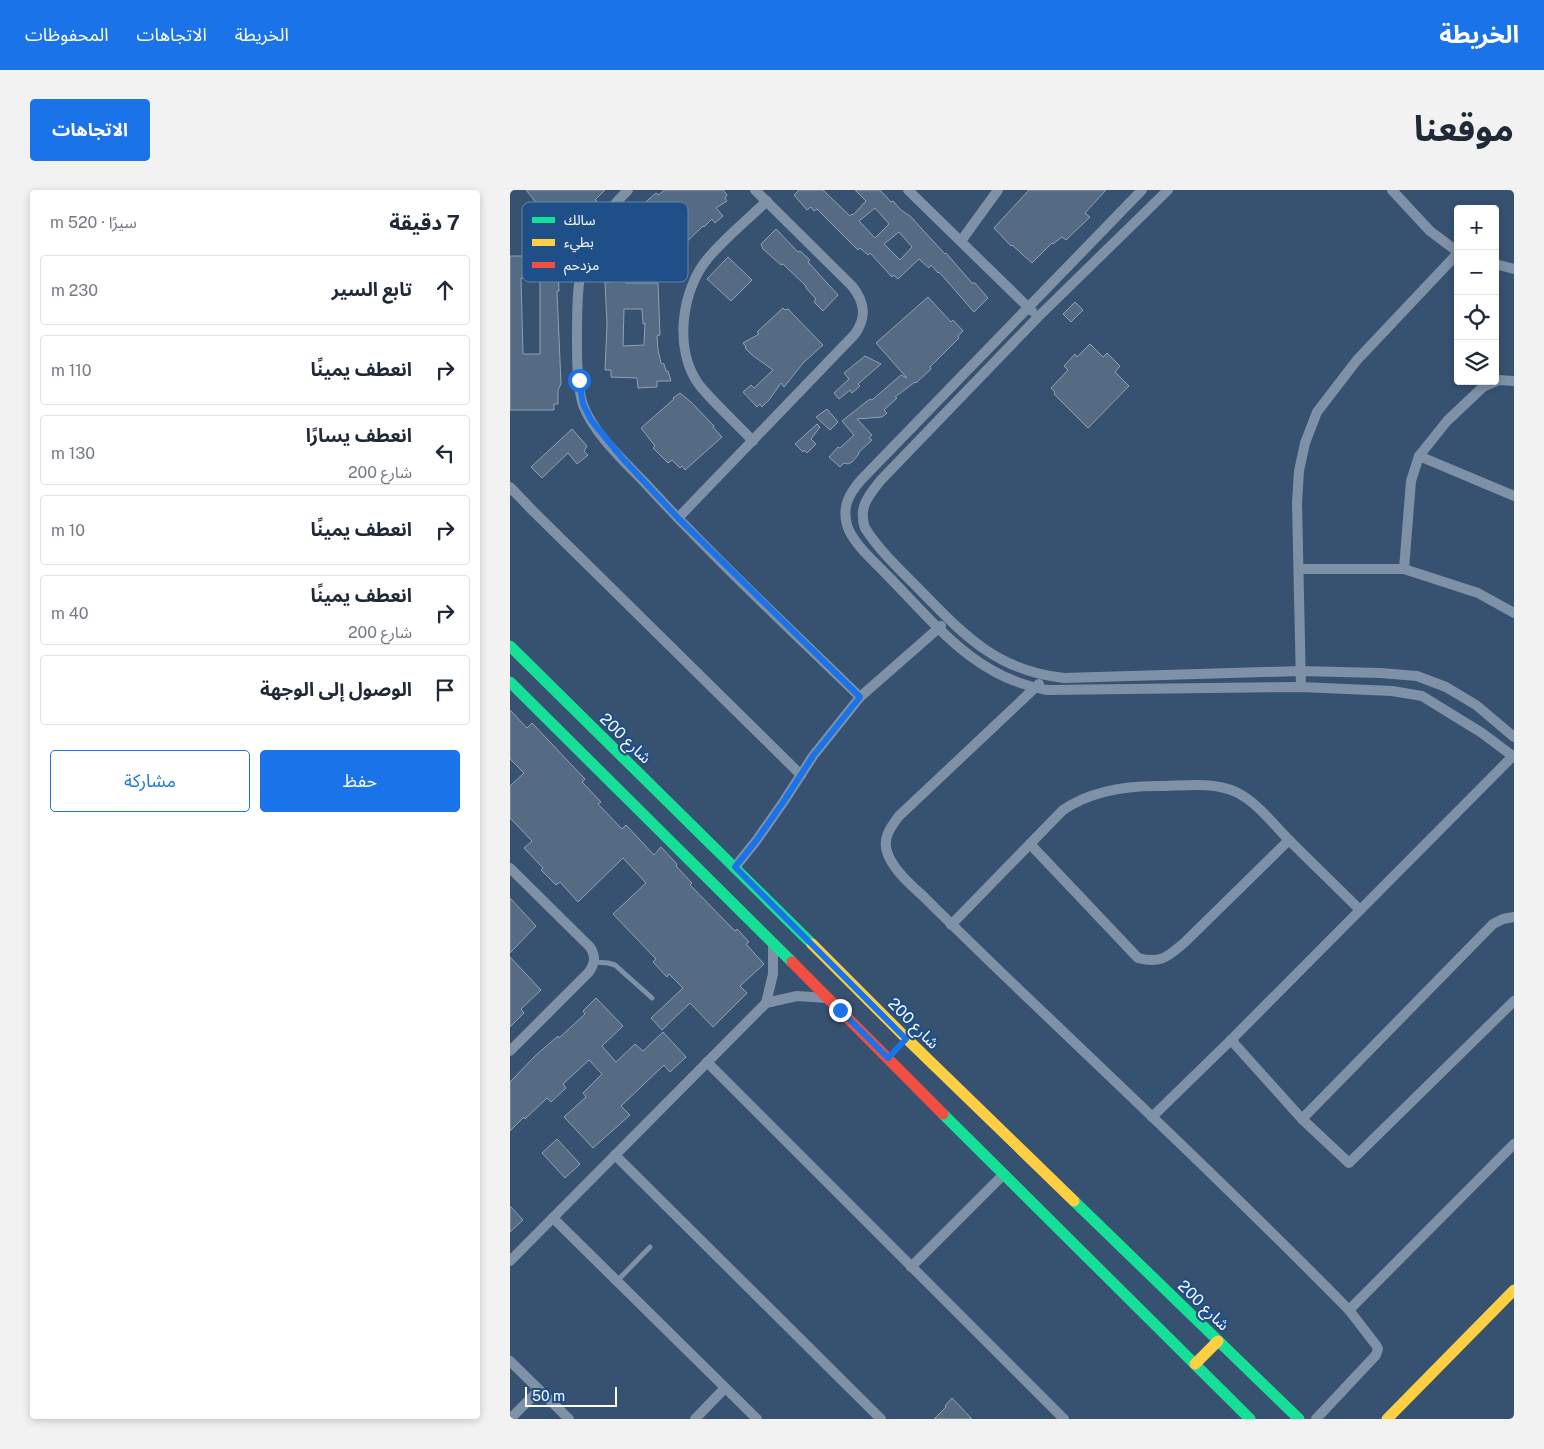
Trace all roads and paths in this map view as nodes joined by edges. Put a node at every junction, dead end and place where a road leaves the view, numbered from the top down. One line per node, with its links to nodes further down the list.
1 (628, 190): 9 (street)
2 (755, 190): 8 (street)
3 (908, 190): 10 (street)
4 (998, 190): 10 (street)
5 (1142, 190): 16 (street)
6 (1168, 190): 17 (street)
7 (1392, 190): 11 (street)
8 (767, 201): 19 (street); 19 (street)
9 (617, 202)
10 (961, 242): 16 (street)
11 (1455, 250)
12 (1454, 256): 24 (street)
13 (1499, 265): 14 (street)
14 (1514, 269)
15 (579, 282): 23 (street)
16 (1028, 308): 17 (street); 28 (street)
17 (1038, 317): 27 (street)
18 (1514, 381): 20 (street)
19 (754, 441): 23 (street)
20 (1419, 456): 22 (street); 25 (street)
21 (510, 487): 38 (street)
22 (1514, 496)
23 (678, 518): 35 (street)
24 (1299, 569): 25 (street); 30 (street)
25 (1404, 569): 26 (street)
26 (1514, 613)
27 (948, 619): 28 (street); 31 (street)
28 (937, 629): 34 (street); 35 (street)
29 (510, 646): 39 (street, شارع 200)
30 (1300, 671): 31 (street); 33 (street); 36 (street)
31 (1045, 676): 34 (street)
32 (510, 682): 39 (street, شارع 200)
33 (1301, 687): 34 (street); 37 (street)
34 (1036, 688): 46 (street)
35 (860, 697): 38 (street)
36 (1514, 737)
37 (1514, 756): 44 (street)
38 (801, 775): 42 (street)
39 (624, 777): 42 (street, شارع 200); 47 (street, شارع 200)
40 (1289, 840): 41 (street); 41 (street); 44 (street)
41 (1030, 844): 46 (street)
42 (735, 867): 54 (street, شارع 200)
43 (510, 868): 48 (street)
44 (1360, 910): 53 (street)
45 (1514, 917): 58 (street)
46 (951, 925): 57 (street)
47 (773, 943): 50 (street, شارع 200); 52 (street)
48 (594, 962): 49 (lane); 55 (street)
49 (652, 998)
50 (828, 998): 52 (street); 54 (street, شارع 200)
51 (1514, 1001): 58 (street)
52 (766, 1003): 56 (street)
53 (1231, 1040): 57 (street); 58 (street)
54 (897, 1049): 61 (street, شارع 200); 70 (street, شارع 200)
55 (510, 1052)
56 (707, 1062): 60 (street); 65 (street)
57 (1152, 1117): 69 (street)
58 (1302, 1119)
59 (1514, 1144): 69 (street)
60 (615, 1155): 62 (street); 75 (street)
61 (1004, 1174): 65 (street); 72 (street, شارع 200)
62 (552, 1218): 64 (street); 66 (street)
63 (650, 1247): 66 (lane)
64 (510, 1261)
65 (911, 1267): 80 (street)
66 (616, 1281): 73 (street)
67 (1514, 1290): 84 (street)
68 (1514, 1300): 85 (street)
69 (1349, 1310): 83 (street)
70 (1218, 1340): 72 (street); 82 (street, شارع 200)
71 (510, 1361): 74 (street)
72 (1195, 1364): 81 (street, شارع 200)
73 (725, 1388): 78 (street); 79 (street)
74 (539, 1390): 76 (street); 77 (street)
75 (879, 1418)
76 (510, 1419)
77 (569, 1419)
78 (695, 1419)
79 (757, 1419)
80 (1064, 1419)
81 (1250, 1419)
82 (1299, 1419)
83 (1316, 1419)
84 (1387, 1419)
85 (1396, 1419)

